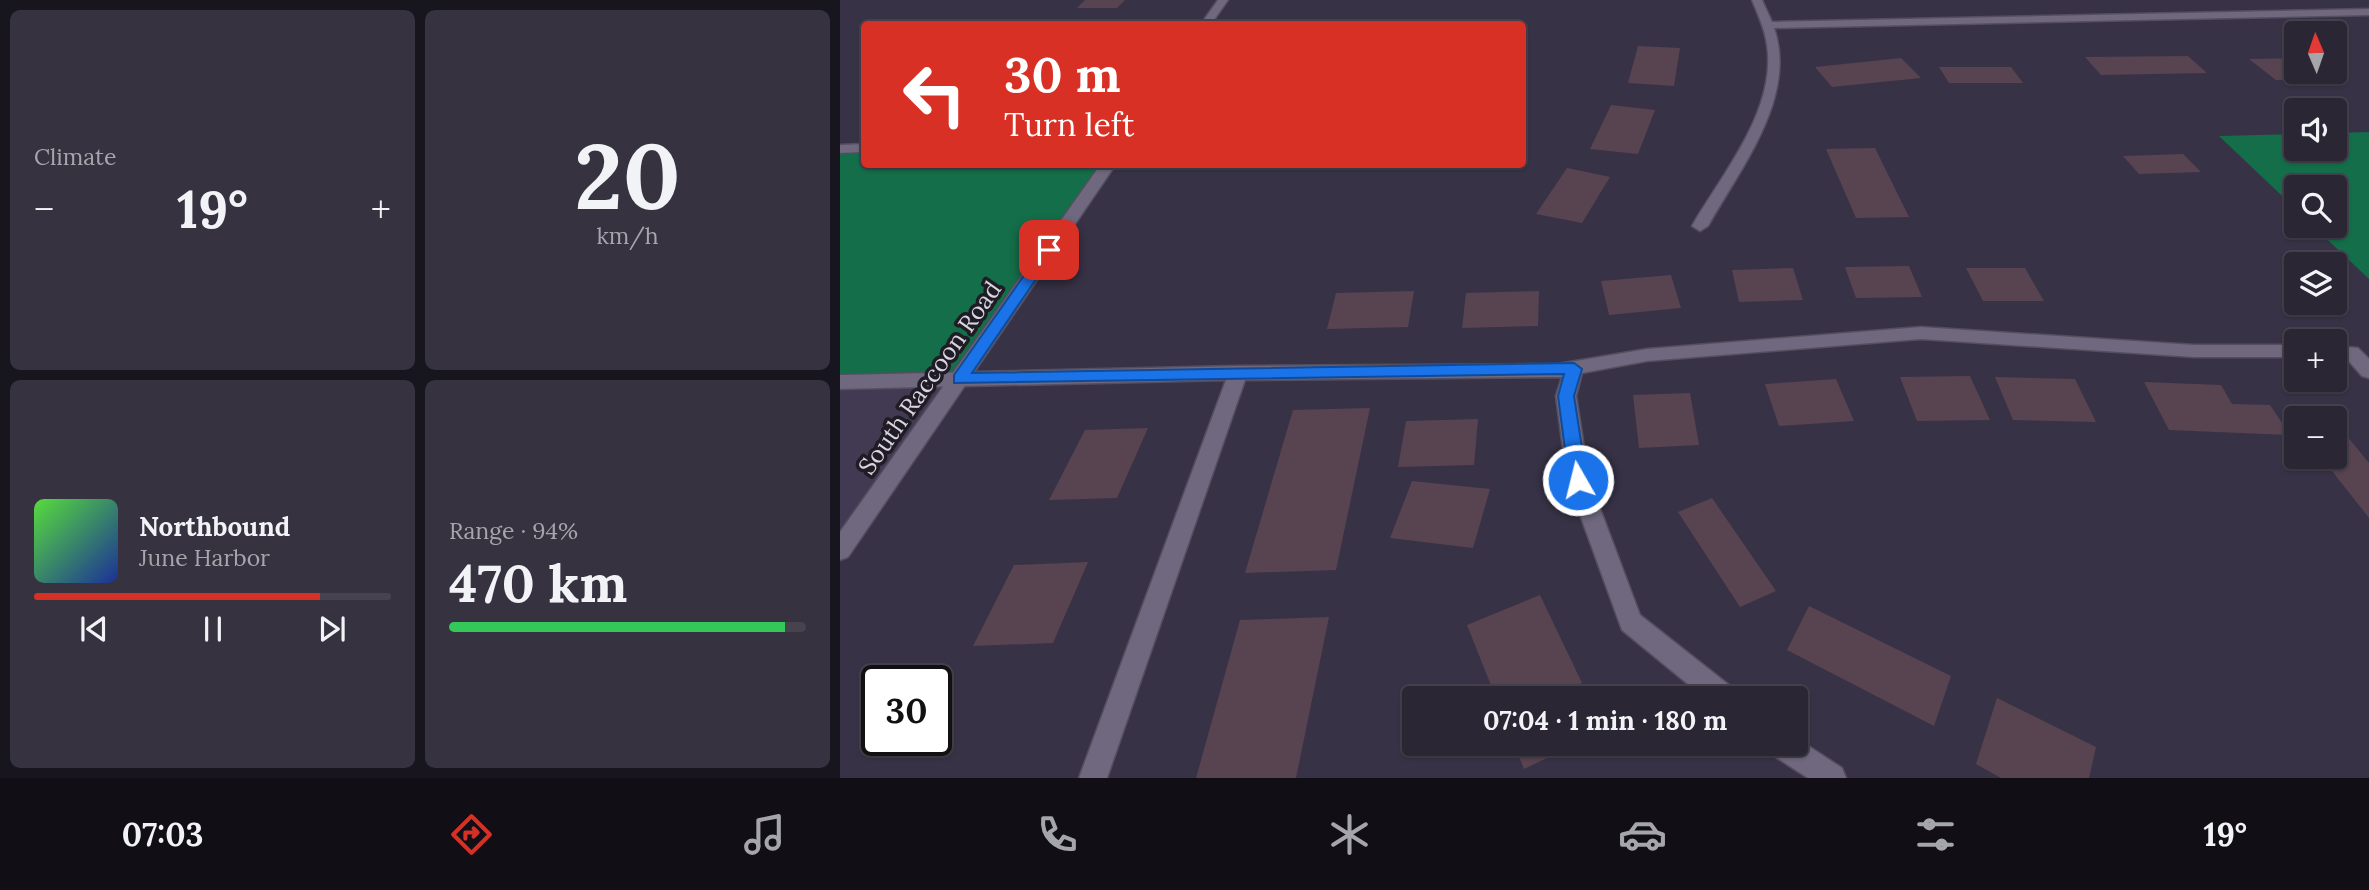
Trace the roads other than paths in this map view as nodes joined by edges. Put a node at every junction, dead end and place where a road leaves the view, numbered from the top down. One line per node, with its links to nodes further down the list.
1 (1223, 0): 6 (street)
2 (1758, 0): 7 (street)
3 (2236, 0): 5 (street)
4 (2369, 12): 5 (street)
5 (2256, 15): 7 (street)
6 (1208, 21)
7 (1767, 25): 11 (street)
8 (861, 148): 9 (street)
9 (840, 149)
10 (1106, 168): 17 (street, South Raccoon Road)
11 (1700, 226)
12 (2284, 351): 14 (street)
13 (2351, 351): 15 (street)
14 (1574, 369): 16 (street); 20 (street)
15 (2369, 371)
16 (1237, 373): 17 (street); 23 (street)
17 (959, 379): 18 (street); 19 (street, South Raccoon Road)
18 (840, 382)
19 (840, 550)
20 (1710, 686)
21 (1798, 756): 22 (street)
22 (1825, 776)
23 (1093, 778)

